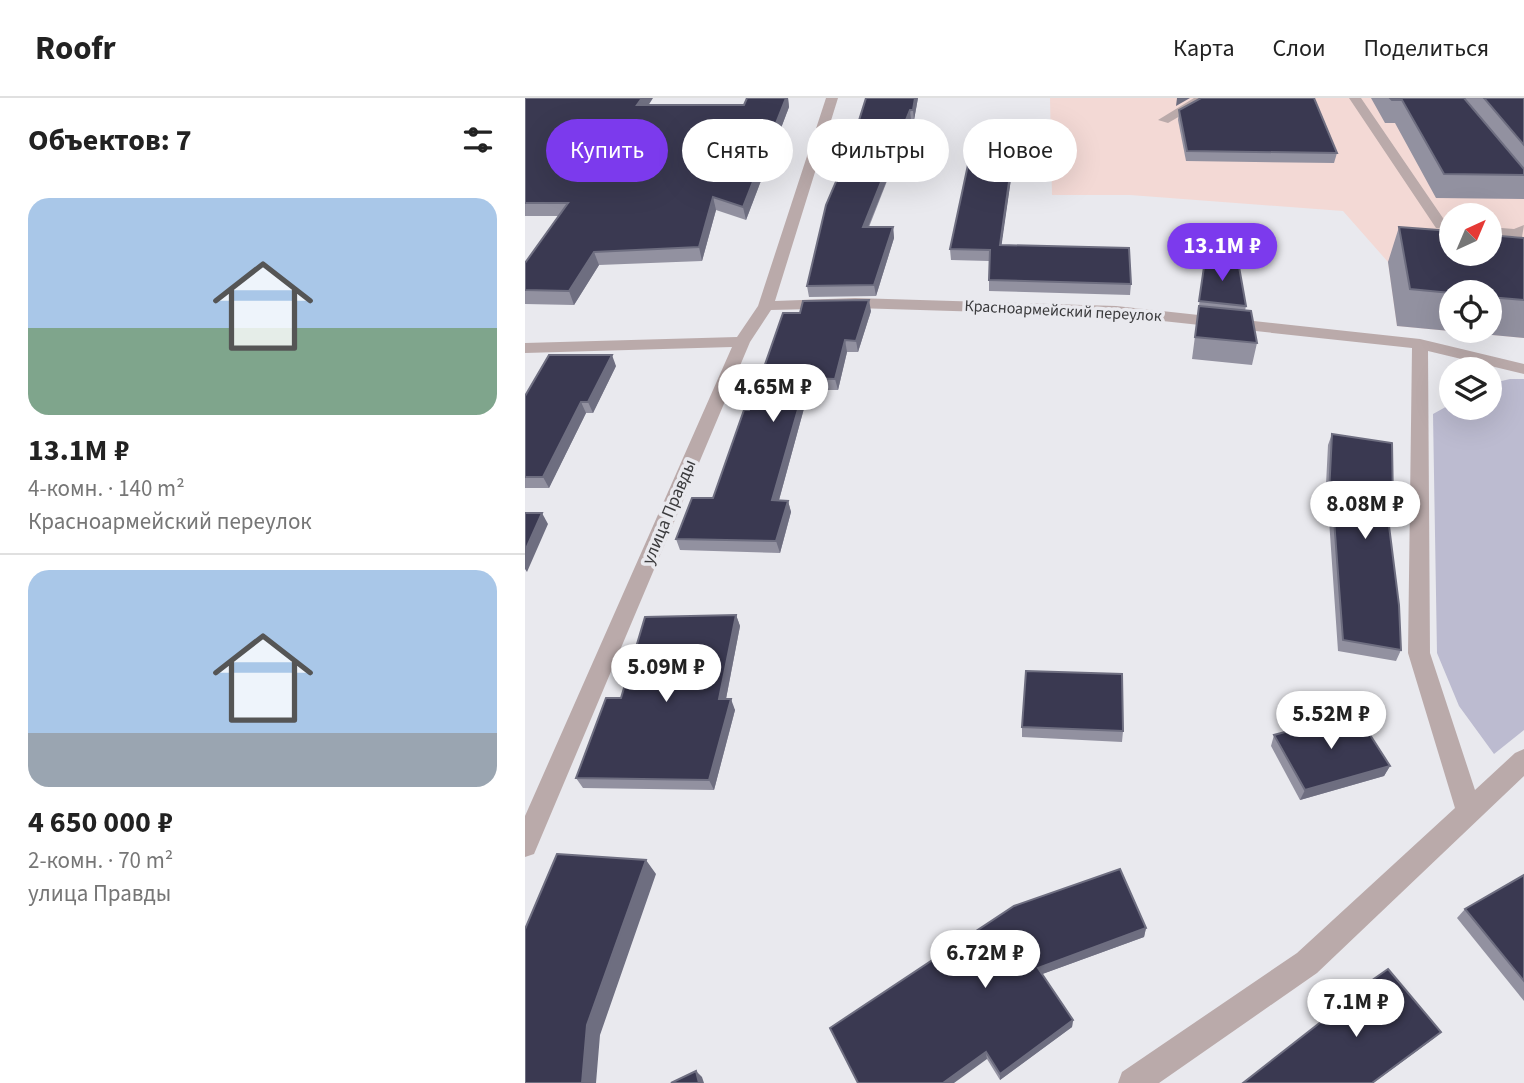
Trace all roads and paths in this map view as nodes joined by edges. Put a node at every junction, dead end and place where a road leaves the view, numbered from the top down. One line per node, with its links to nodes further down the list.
1 (832, 98): 8 (street, улица Правды)
2 (1200, 98): 4 (street)
3 (1355, 98): 5 (street)
4 (1164, 120)
5 (1439, 222)
6 (1524, 229): 7 (street)
7 (1502, 232)
8 (766, 306): 9 (street, улица Правды); 10 (street, Красноармейский переулок)
9 (742, 342): 11 (street); 15 (street, улица Правды)
10 (1420, 344): 12 (street, Красноармейский переулок); 14 (street)
11 (525, 348)
12 (1524, 369)
13 (1524, 760): 14 (street)
14 (1469, 812): 16 (street)
15 (525, 845)
16 (1133, 1083)

